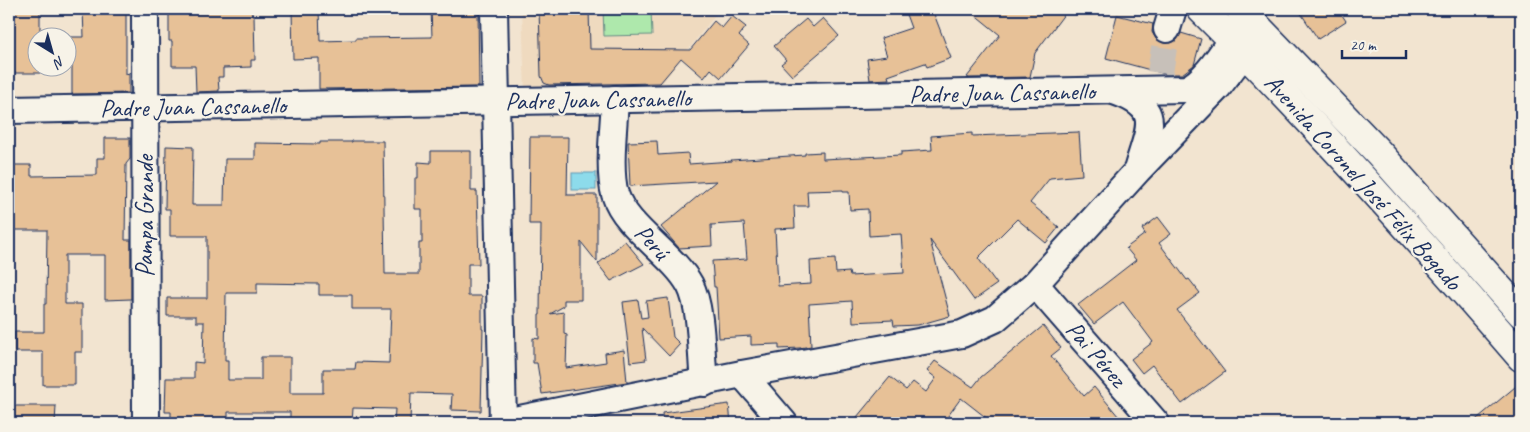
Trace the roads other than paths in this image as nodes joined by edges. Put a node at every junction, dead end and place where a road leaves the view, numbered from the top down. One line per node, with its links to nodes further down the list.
1 (145, 9): 9 (street, Pampa Grande)
2 (494, 9): 8 (street)
3 (1201, 9): 5 (main road, Avenida Coronel José Félix Bogado)
4 (1250, 18): 5 (street); 13 (main road, Avenida Coronel José Félix Bogado)
5 (1238, 45): 6 (street, Padre Juan Cassanello); 11 (street); 14 (main road, Avenida Coronel José Félix Bogado)
6 (1114, 91): 7 (street, Padre Juan Cassanello); 11 (street)
7 (615, 99): 8 (street, Padre Juan Cassanello); 17 (street, Perú)
8 (496, 102): 9 (street, Padre Juan Cassanello); 19 (street)
9 (145, 108): 10 (street, Padre Juan Cassanello); 18 (street, Pampa Grande)
10 (9, 110)
11 (1138, 170): 12 (street)
12 (1035, 284): 16 (street); 21 (street, Pai Pérez)
13 (1521, 315): 14 (street)
14 (1496, 328): 15 (main road, Avenida Coronel José Félix Bogado)
15 (1521, 358)
16 (742, 374): 17 (street); 20 (street)
17 (704, 383): 19 (street)
18 (146, 423)
19 (502, 423)
20 (784, 423)
21 (1156, 423)

